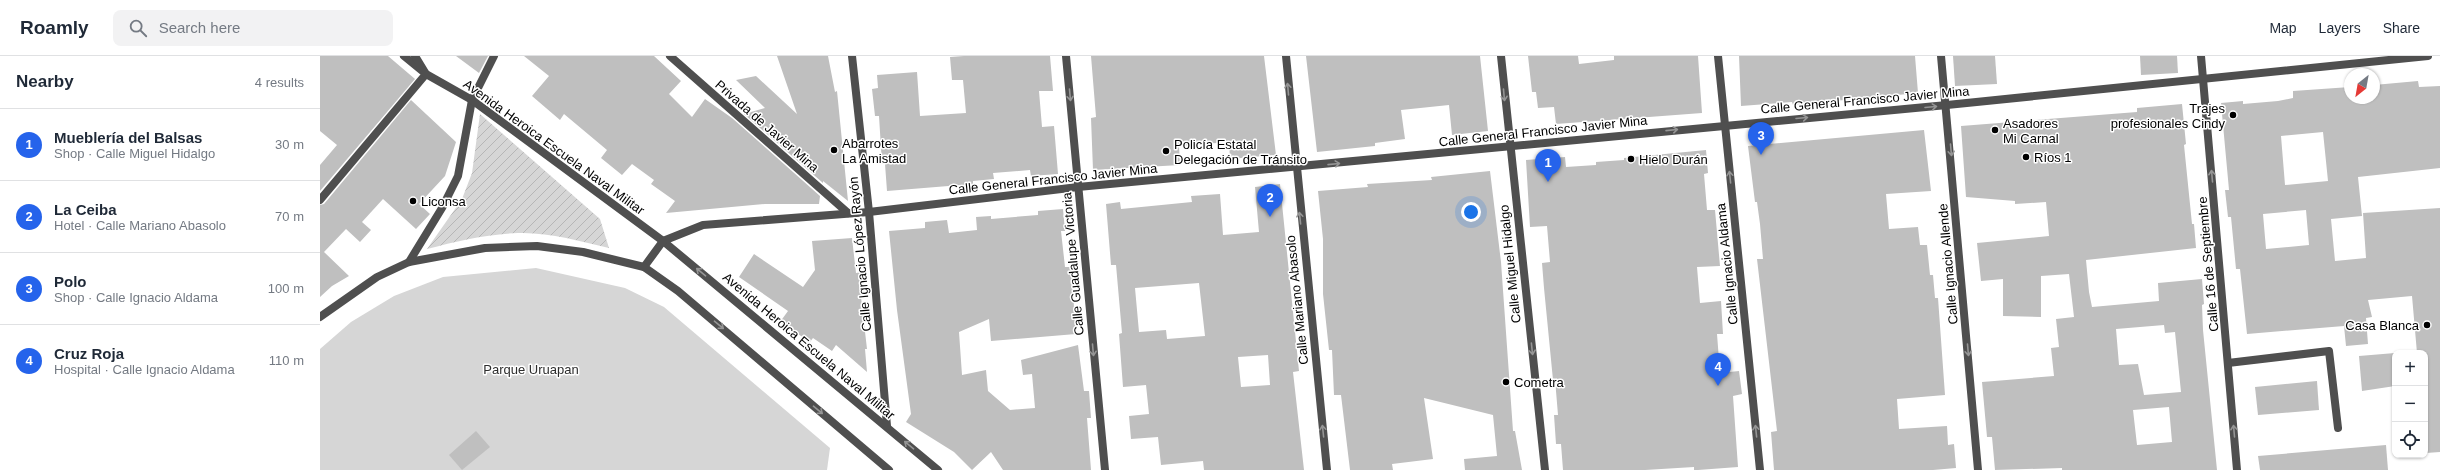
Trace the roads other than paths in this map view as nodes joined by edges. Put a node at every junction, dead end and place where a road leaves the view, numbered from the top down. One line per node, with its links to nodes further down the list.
1 (404, 56): 14 (street)
2 (415, 56): 14 (street, Avenida Heroica Escuela Naval Militar)
3 (494, 56): 16 (street)
4 (670, 56): 24 (street, Privada de Javier Mina)
5 (852, 56): 23 (street, Calle Ignacio López Rayón)
6 (1066, 56): 21 (street, Calle Guadalupe Victoria, one-way to 21)
7 (1286, 56): 20 (street, Calle Mariano Abasolo, one-way to 7)
8 (1501, 56): 19 (street, Calle Miguel Hidalgo, one-way to 19)
9 (1718, 56): 18 (street, Calle Ignacio Aldama)
10 (1941, 56): 17 (street, Calle Ignacio Allende)
11 (2201, 56): 15 (street, Calle 16 de Septiembre)
12 (2428, 56): 13 (street, Calle General Francisco Javier Mina)
13 (2405, 57): 15 (street, Calle General Francisco Javier Mina)
14 (426, 74): 16 (street, Avenida Heroica Escuela Naval Militar); 22 (street)
15 (2204, 78): 17 (street, Calle General Francisco Javier Mina); 29 (street, Calle 16 de Septiembre, one-way to 15)
16 (472, 100): 25 (street, Avenida Heroica Escuela Naval Militar); 26 (street)
17 (1947, 105): 18 (street, Calle General Francisco Javier Mina, one-way to 17); 38 (street, Calle Ignacio Allende, one-way to 38)
18 (1725, 125): 19 (street, Calle General Francisco Javier Mina, one-way to 18); 37 (street, Calle Ignacio Aldama, one-way to 18)
19 (1509, 146): 20 (street, Calle General Francisco Javier Mina, one-way to 19); 36 (street, Calle Miguel Hidalgo, one-way to 36)
20 (1295, 168): 21 (street, Calle General Francisco Javier Mina); 35 (street, Calle Mariano Abasolo, one-way to 20)
21 (1078, 187): 23 (street, Calle General Francisco Javier Mina); 34 (street, Calle Guadalupe Victoria, one-way to 34)
22 (320, 200)
23 (869, 212): 24 (street, Calle General Francisco Javier Mina); 30 (street, Calle Ignacio López Rayón)
24 (848, 213): 25 (street, Calle General Francisco Javier Mina)
25 (663, 241): 27 (street); 30 (street, Avenida Heroica Escuela Naval Militar, one-way to 25)
26 (408, 262): 27 (street); 28 (street)
27 (644, 267): 32 (street, one-way to 32)
28 (320, 317)
29 (2228, 363): 31 (street); 39 (street, Calle 16 de Septiembre, one-way to 29)
30 (887, 426): 33 (street, Avenida Heroica Escuela Naval Militar, one-way to 30)
31 (2338, 428)
32 (889, 470)
33 (938, 470)
34 (1104, 470)
35 (1327, 470)
36 (1545, 470)
37 (1760, 470)
38 (1978, 470)
39 (2237, 470)

